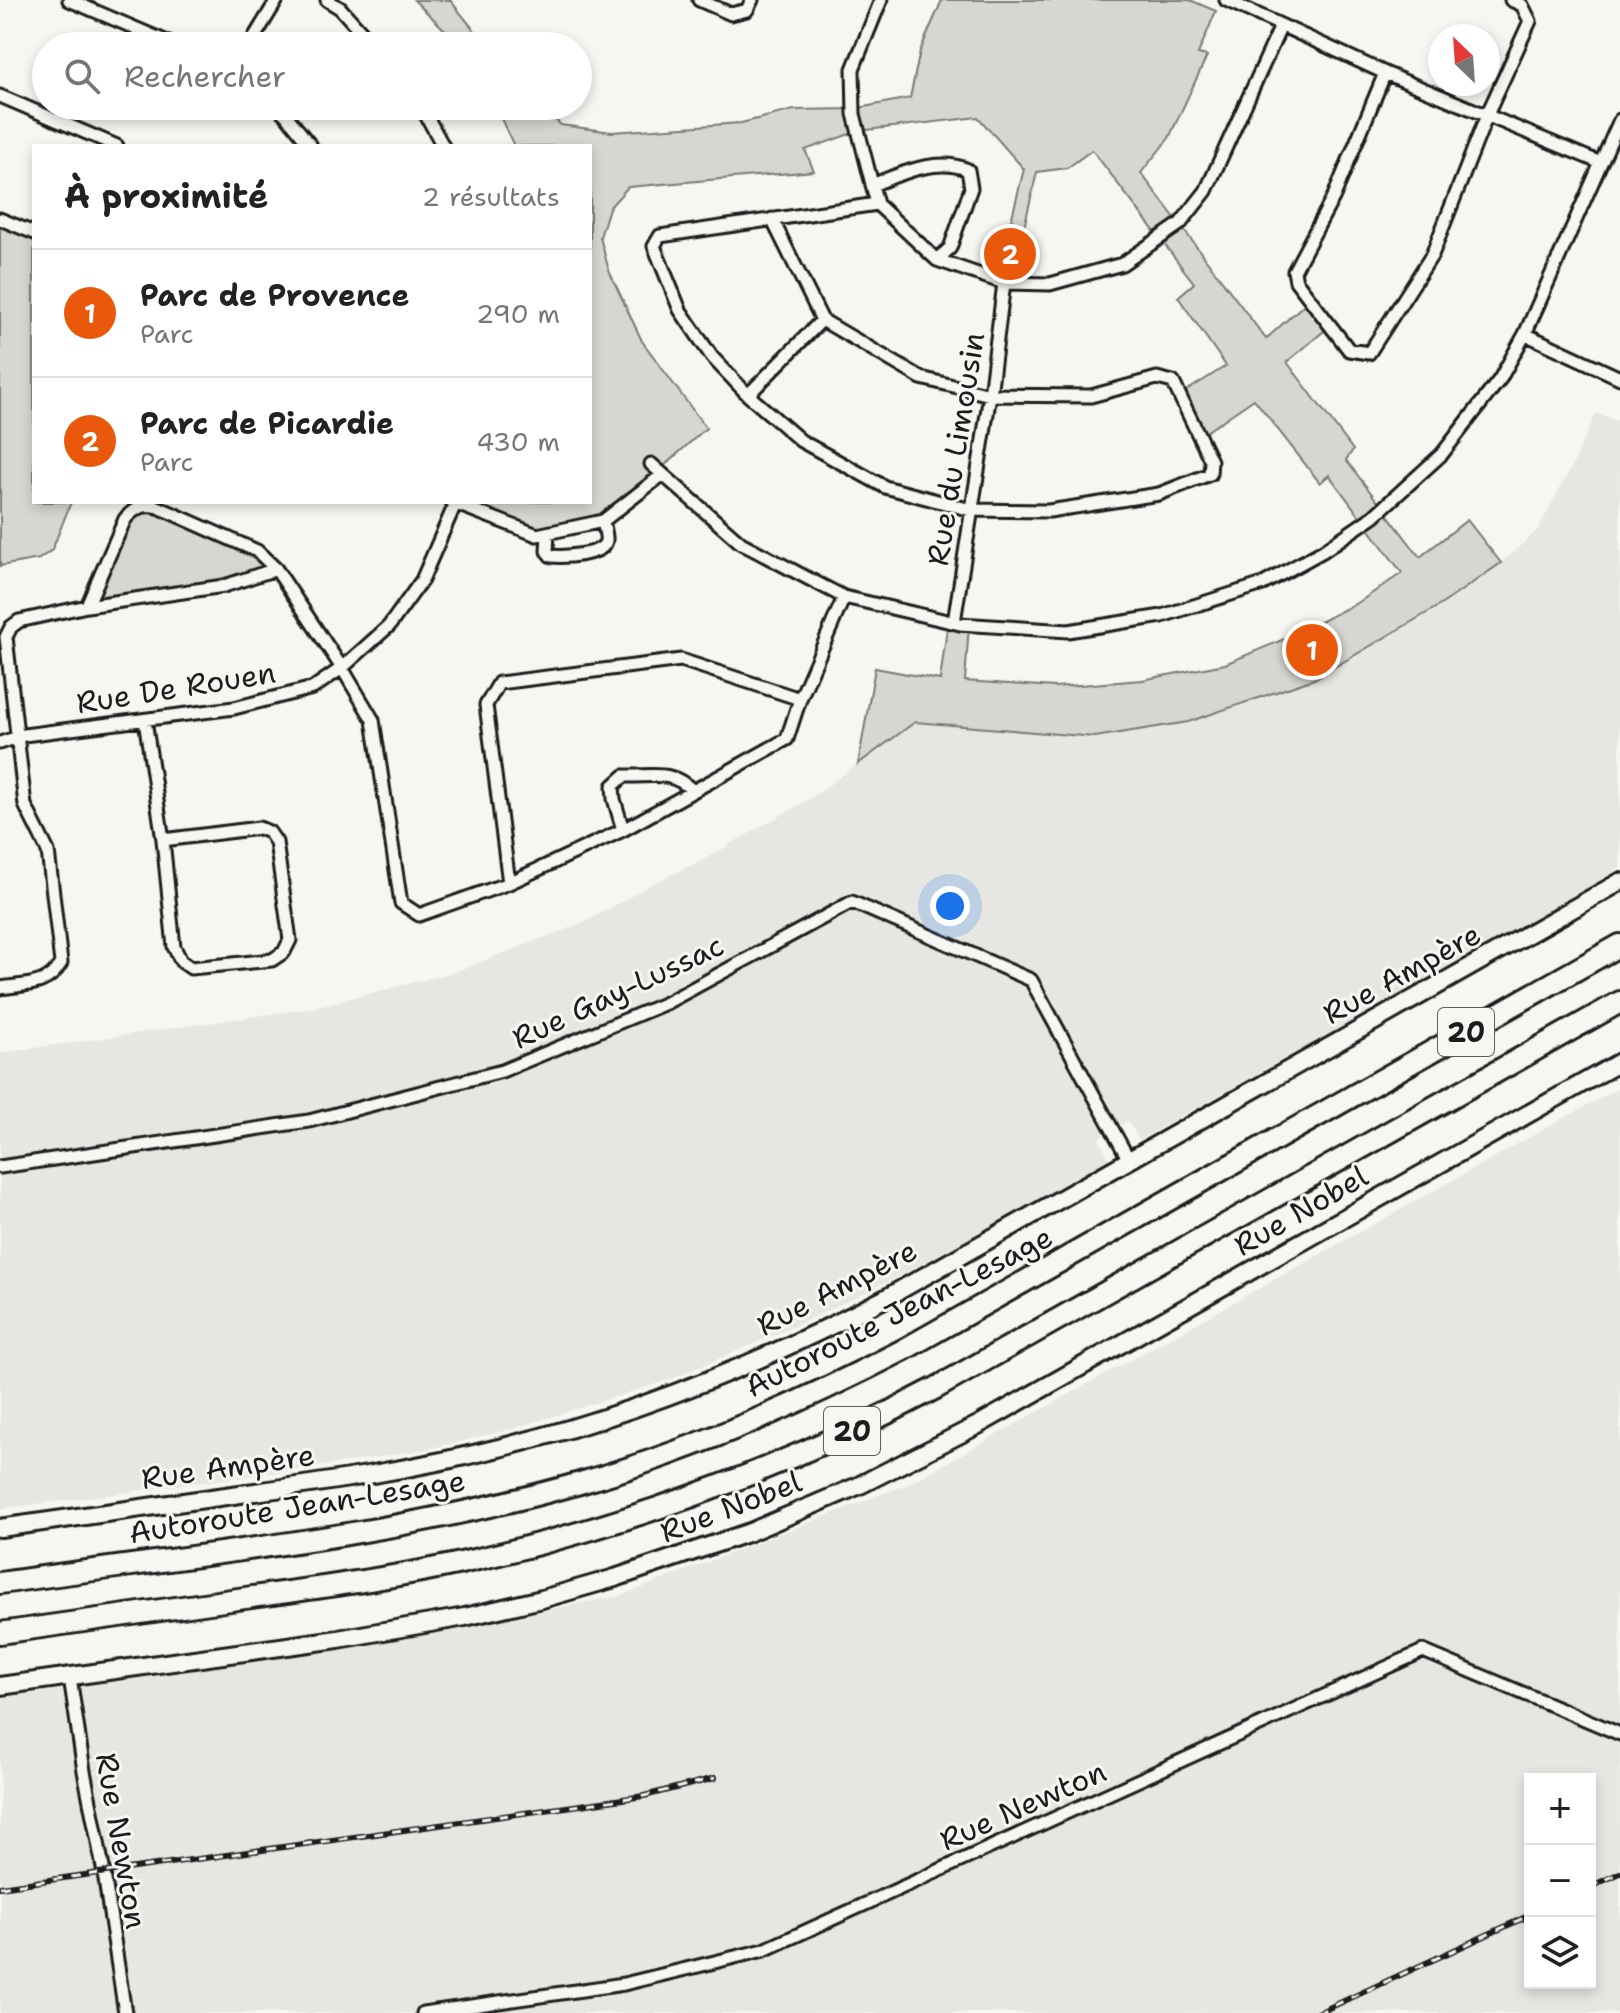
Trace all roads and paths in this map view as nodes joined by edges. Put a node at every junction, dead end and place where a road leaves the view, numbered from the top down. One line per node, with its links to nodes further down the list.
1 (69, 0): 11 (street)
2 (277, 0): 12 (street)
3 (327, 0): 9 (street)
4 (699, 0): 5 (street)
5 (752, 0)
6 (881, 0): 26 (street)
7 (1226, 0): 10 (street)
8 (1511, 0): 17 (street)
9 (343, 4): 13 (street)
10 (1281, 26): 14 (street); 32 (street)
11 (144, 32)
12 (258, 32)
13 (364, 32)
14 (1385, 73): 17 (street); 17 (street)
15 (0, 96): 16 (street)
16 (32, 110)
17 (1487, 115): 25 (street)
18 (56, 120): 22 (street)
19 (290, 120): 23 (street)
20 (429, 120): 24 (street)
21 (1620, 120): 25 (street)
22 (112, 144)
23 (309, 144)
24 (442, 144)
25 (1601, 163): 34 (street)
26 (872, 185): 27 (street); 31 (street)
27 (877, 204): 29 (street); 31 (street)
28 (0, 219): 30 (street)
29 (772, 219): 33 (street); 36 (street)
30 (32, 232)
31 (937, 260): 32 (street)
32 (1004, 283): 37 (street, Rue du Limousin)
33 (822, 320): 36 (street); 37 (street)
34 (1525, 334): 35 (street); 48 (street)
35 (1620, 378)
36 (748, 395): 42 (street)
37 (990, 395): 42 (street, Rue du Limousin); 42 (street)
38 (651, 464): 39 (street)
39 (662, 475): 43 (street); 46 (street)
40 (454, 504): 49 (street, Rue De Rouen)
41 (457, 504): 44 (street)
42 (971, 510): 48 (street, Rue du Limousin)
43 (603, 521): 44 (street); 44 (street)
44 (548, 533)
45 (276, 569): 47 (street); 47 (street); 49 (street)
46 (844, 597): 48 (street); 50 (street)
47 (87, 606): 52 (street)
48 (954, 622)
49 (342, 668): 51 (street, Rue De Rouen); 58 (street)
50 (800, 699): 54 (street); 58 (street)
51 (145, 720): 52 (street, Rue De Rouen); 56 (street)
52 (18, 737): 53 (street, Rue De Rouen); 60 (street)
53 (0, 743)
54 (693, 791): 55 (street); 55 (street)
55 (623, 830): 58 (street)
56 (163, 840): 56 (street)
57 (1620, 882): 63 (street, Rue Ampère)
58 (509, 883)
59 (1620, 945): 66 (highway, Autoroute Jean-Lesage / 20)
60 (0, 988)
61 (1620, 1002): 67 (highway, 20)
62 (1620, 1062): 68 (street, Rue Nobel)
63 (1129, 1160): 64 (street, Rue Gay-Lussac); 65 (street, Rue Ampère)
64 (0, 1167)
65 (0, 1528)
66 (0, 1583)
67 (0, 1633)
68 (70, 1677): 69 (street, Rue Nobel); 71 (street, Rue Newton)
69 (0, 1686)
70 (1620, 1734): 72 (street, Rue Newton)
71 (125, 2013)
72 (423, 2013)

